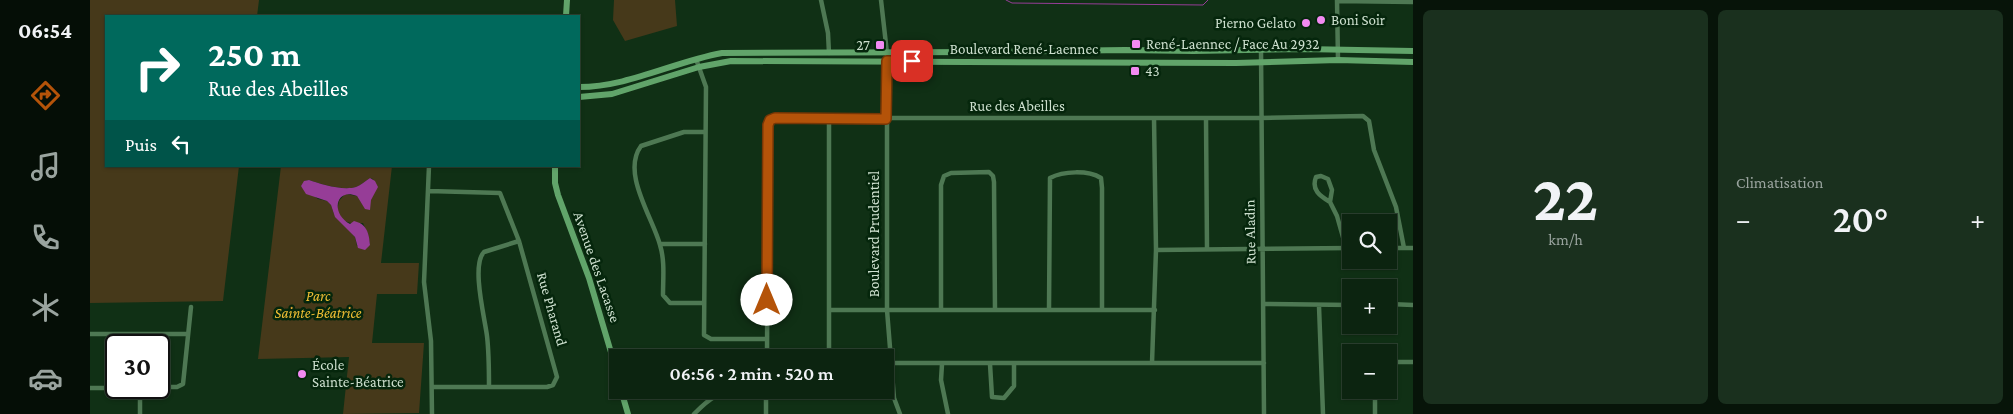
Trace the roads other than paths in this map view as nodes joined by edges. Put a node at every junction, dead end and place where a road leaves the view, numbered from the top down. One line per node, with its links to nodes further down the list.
1 (566, 0): 6 (street)
2 (821, 0): 10 (street)
3 (880, 0): 11 (street, Boulevard Prudentiel)
4 (1337, 0): 5 (street); 7 (street)
5 (1413, 2)
6 (566, 15)
7 (1338, 49): 8 (street, Boulevard René-Laennec); 9 (street, Boulevard René-Laennec); 13 (street)
8 (1261, 50): 11 (street, Boulevard René-Laennec); 15 (street, Rue Aladin)
9 (1413, 51)
10 (829, 53): 11 (street, Boulevard René-Laennec); 12 (street, Boulevard René-Laennec)
11 (887, 53): 14 (street, Boulevard Prudentiel)
12 (696, 59): 17 (street); 18 (street, Boulevard René-Laennec)
13 (1338, 60): 15 (street, Boulevard René-Laennec); 16 (street, Boulevard René-Laennec)
14 (887, 61): 15 (street, Boulevard René-Laennec); 17 (street, Boulevard René-Laennec); 24 (street, Boulevard Prudentiel)
15 (1261, 61): 22 (street, Rue Aladin)
16 (1413, 62)
17 (699, 67): 19 (street, Boulevard René-Laennec); 25 (street)
18 (580, 87)
19 (580, 97)
20 (1154, 118): 21 (street, Rue des Abeilles); 24 (street, Rue des Abeilles); 39 (street)
21 (1206, 118): 22 (street, Rue des Abeilles); 38 (street)
22 (1261, 118): 36 (street, Rue des Abeilles); 40 (street, Rue Aladin)
23 (829, 119): 24 (street, Rue des Abeilles); 49 (street); 57 (street, Rue des Abeilles)
24 (886, 119): 50 (street, Boulevard Prudentiel)
25 (706, 132): 32 (street); 33 (street)
26 (429, 167): 28 (street)
27 (555, 167): 58 (street, Avenue des Lacasse)
28 (429, 191): 31 (street, Rue Pharand); 71 (street)
29 (1330, 202): 29 (street); 30 (street)
30 (1342, 231)
31 (519, 241): 72 (street); 72 (street, Rue Pharand)
32 (660, 244): 33 (street); 41 (street)
33 (705, 244): 41 (street)
34 (1342, 248): 40 (street)
35 (1397, 248): 36 (street)
36 (1404, 248): 37 (street)
37 (1413, 248)
38 (1207, 249): 39 (street); 40 (street)
39 (1156, 250): 54 (street)
40 (1263, 250): 42 (street, Rue Aladin)
41 (704, 303): 57 (street)
42 (1263, 304): 46 (street); 69 (street, Rue Aladin)
43 (1397, 304): 45 (street)
44 (1342, 305): 46 (street)
45 (1413, 305)
46 (1319, 306): 89 (street)
47 (191, 307): 56 (street)
48 (1102, 309): 53 (street); 53 (street); 54 (street)
49 (830, 310): 50 (street); 60 (street)
50 (887, 310): 51 (street); 61 (street, Boulevard Prudentiel)
51 (942, 310): 52 (street); 52 (street)
52 (995, 310): 53 (street)
53 (1049, 310)
54 (1154, 310): 68 (street)
55 (90, 334): 56 (street)
56 (188, 334): 70 (street)
57 (767, 339): 59 (street, Rue des Abeilles)
58 (610, 349)
59 (767, 349)
60 (829, 349)
61 (889, 349)
62 (1397, 362): 63 (street)
63 (1413, 362)
64 (894, 364): 65 (street)
65 (942, 364): 66 (street); 87 (street)
66 (990, 364): 67 (street); 67 (street)
67 (1014, 364): 68 (street)
68 (1152, 364): 69 (street)
69 (1264, 364): 88 (street, Rue Aladin)
70 (170, 387)
71 (432, 387): 72 (street, Rue Pharand); 82 (street)
72 (489, 387)
73 (90, 388): 74 (street)
74 (105, 388)
75 (894, 398): 86 (street, Boulevard Prudentiel)
76 (140, 399): 81 (street)
77 (624, 399): 83 (street)
78 (712, 399): 84 (street)
79 (766, 399): 85 (street)
80 (1375, 399): 90 (street)
81 (140, 414)
82 (432, 414)
83 (628, 414)
84 (694, 414)
85 (766, 414)
86 (900, 414)
87 (948, 414)
88 (1264, 414)
89 (1323, 414)
90 (1376, 414)

